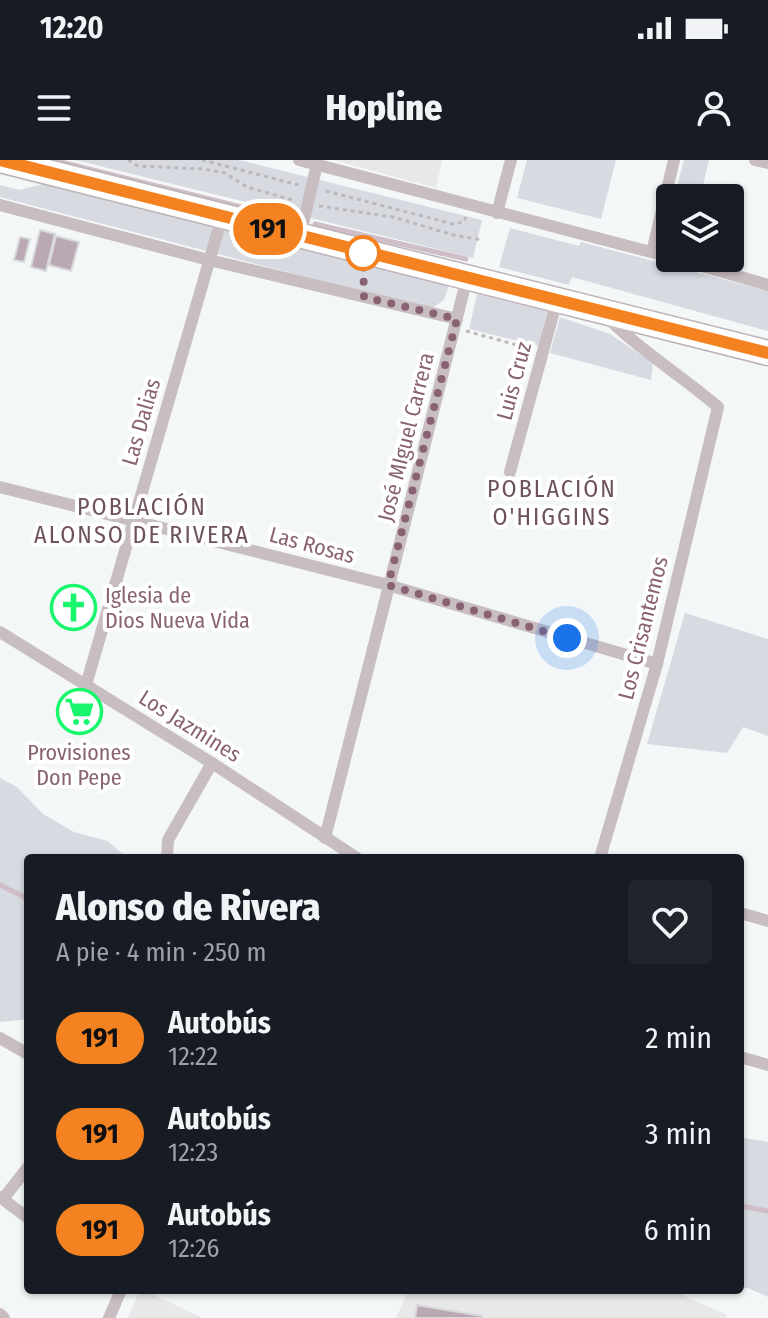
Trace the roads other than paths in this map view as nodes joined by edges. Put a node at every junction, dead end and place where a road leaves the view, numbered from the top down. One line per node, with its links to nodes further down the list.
1 (0, 160): 10 (highway)
2 (299, 160): 7 (street)
3 (511, 160): 9 (street)
4 (674, 160): 12 (street)
5 (755, 160): 6 (street)
6 (768, 163)
7 (317, 164): 9 (street); 11 (street)
8 (0, 205): 14 (street)
9 (497, 213): 12 (street)
10 (222, 217): 11 (highway); 14 (street, Las Dalias)
11 (300, 237): 16 (highway)
12 (652, 252): 13 (street)
13 (656, 253)
14 (209, 260): 20 (street); 24 (street, Las Dalias)
15 (723, 272): 17 (street)
16 (467, 278): 18 (highway); 20 (street, José MIguel Carrera)
17 (768, 285)
18 (557, 300): 19 (highway); 22 (street, Luis Cruz)
19 (600, 311): 21 (highway); 27 (street, Los Crisantemos)
20 (456, 324): 25 (street, José MIguel Carrera)
21 (768, 353)
22 (510, 472)
23 (0, 487): 24 (street, Las Rosas)
24 (134, 520): 25 (street, Las Rosas); 28 (street, Las Dalias)
25 (388, 585): 27 (street, Las Rosas); 30 (street, José MIguel Carrera)
26 (0, 632): 28 (street, Los Jazmines)
27 (657, 664): 33 (street, Los Crisantemos)
28 (86, 685): 29 (street, Los Jazmines)
29 (212, 763): 30 (street, Los Jazmines); 31 (street)
30 (325, 838): 32 (street, Los Jazmines)
31 (167, 854)
32 (351, 854)
33 (601, 854)
34 (744, 914): 35 (street)
35 (768, 921)
36 (0, 1038): 37 (street)
37 (24, 1052)
38 (744, 1058): 39 (street)
39 (768, 1065)
40 (24, 1172): 41 (street)
41 (2, 1198): 42 (street)
42 (24, 1215)
43 (119, 1294): 44 (street)
44 (109, 1318)

